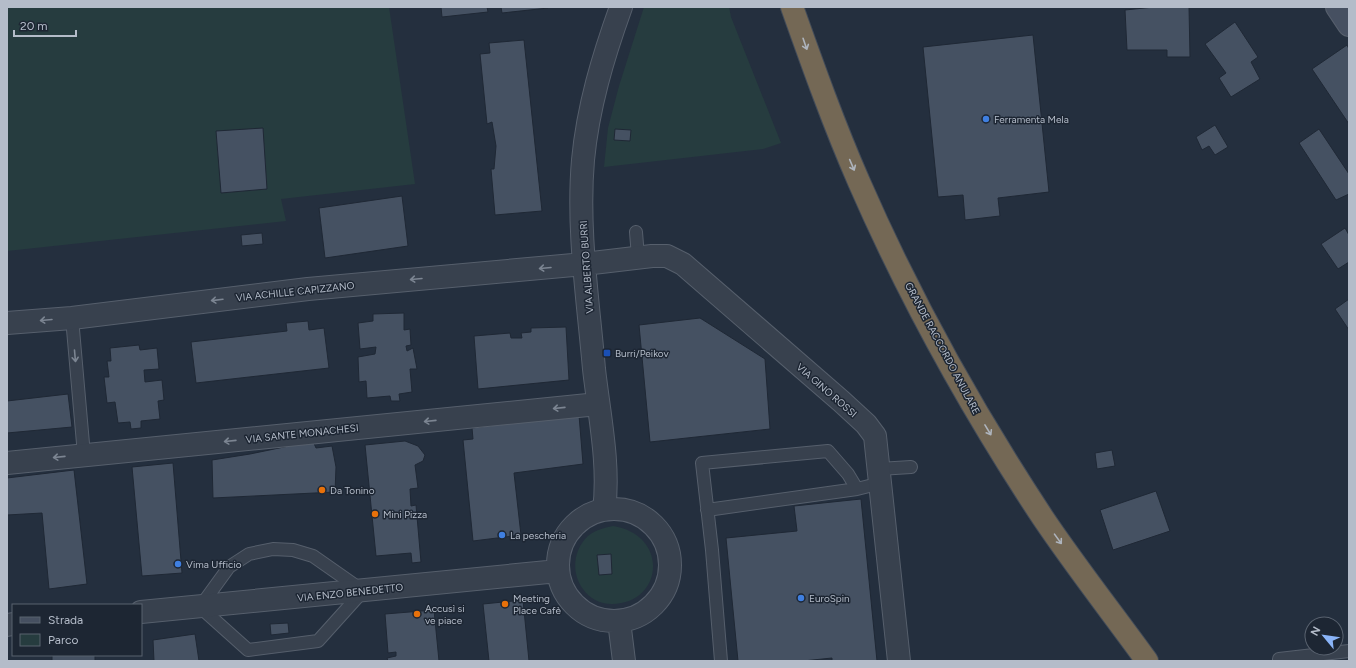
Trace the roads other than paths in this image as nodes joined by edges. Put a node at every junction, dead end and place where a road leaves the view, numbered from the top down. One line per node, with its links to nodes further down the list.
1 (792, 7): 27 (highway, GRANDE RACCORDO ANULARE, one-way to 27)
2 (1338, 7): 4 (street)
3 (615, 13): 7 (street, VIA ALBERTO BURRI)
4 (1349, 25)
5 (636, 232): 6 (lane)
6 (638, 257): 7 (street, VIA GINO ROSSI); 14 (street, VIA GINO ROSSI)
7 (584, 264): 8 (street, VIA ACHILLE CAPIZZANO, one-way to 8); 10 (street, VIA ALBERTO BURRI)
8 (72, 318): 9 (street, VIA ACHILLE CAPIZZANO, one-way to 9); 11 (lane, one-way to 11)
9 (7, 323)
10 (598, 404): 11 (street, VIA SANTE MONACHESI, one-way to 11); 16 (street, VIA ALBERTO BURRI)
11 (84, 455): 12 (street, VIA SANTE MONACHESI, one-way to 12)
12 (7, 463)
13 (911, 467): 14 (lane)
14 (880, 476): 15 (lane); 26 (street, VIA GINO ROSSI)
15 (857, 489): 17 (lane); 17 (lane)
16 (604, 510): 18 (street); 22 (street)
17 (707, 510): 25 (lane)
18 (558, 571): 19 (street, VIA ENZO BENEDETTO); 22 (street)
19 (363, 591): 20 (street, VIA ENZO BENEDETTO); 20 (lane); 20 (lane)
20 (200, 607): 21 (street, VIA ENZO BENEDETTO)
21 (142, 612)
22 (620, 621): 24 (street)
23 (1326, 656): 28 (lane)
24 (624, 661)
25 (721, 661)
26 (899, 661)
27 (1147, 661)
28 (1279, 661)

